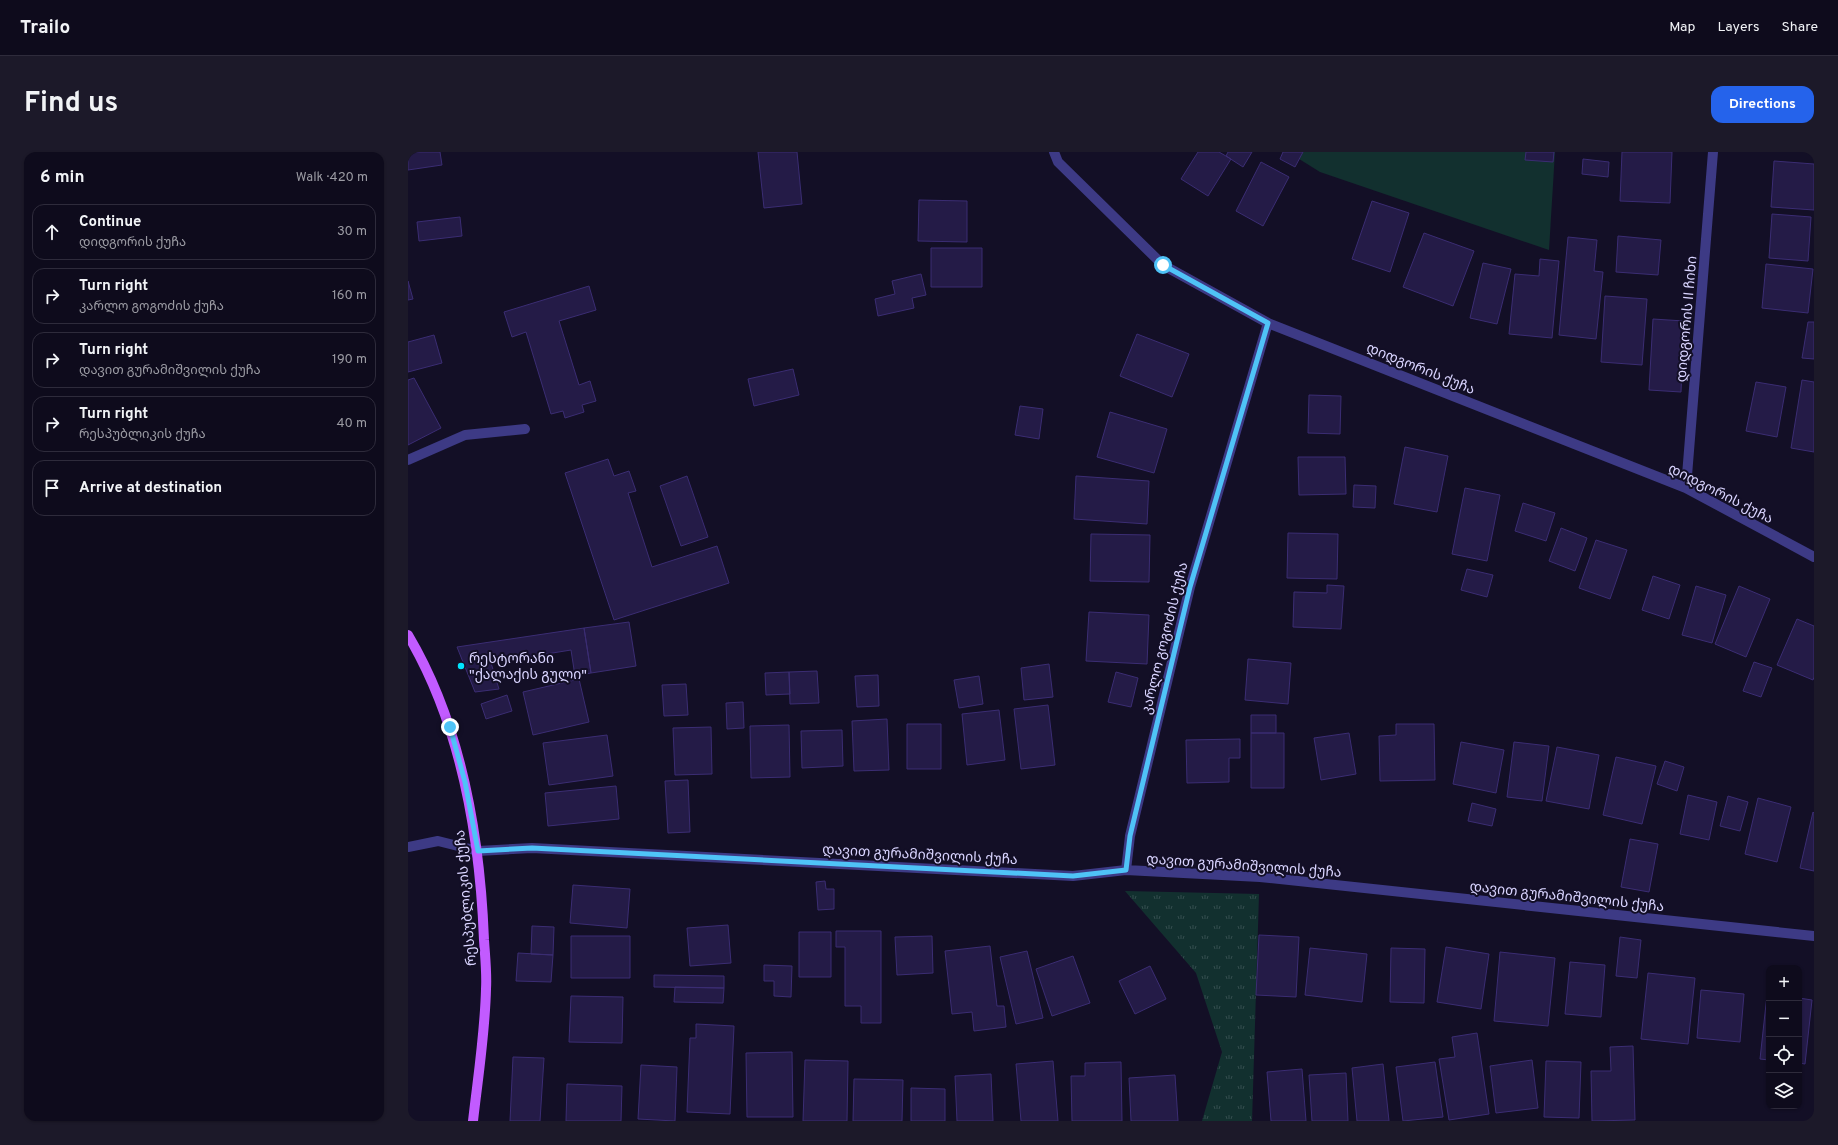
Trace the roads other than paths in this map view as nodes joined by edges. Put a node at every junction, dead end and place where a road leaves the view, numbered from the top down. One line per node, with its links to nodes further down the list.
1 (1054, 152): 3 (street, დიდგორის ქუჩა)
2 (1713, 152): 6 (street, დიდგორის II ჩიხი)
3 (1268, 323): 6 (street, დიდგორის ქუჩა); 11 (street, კარლო გოგოძის ქუჩა)
4 (525, 429): 5 (street)
5 (408, 460)
6 (1686, 488): 7 (street, დიდგორის ქუჩა)
7 (1814, 557)
8 (408, 635): 10 (main road, რესპუბლიკის ქუჩა)
9 (408, 847): 10 (street, დავით გურამიშვილის ქუჩა)
10 (478, 851): 11 (street, დავით გურამიშვილის ქუჩა); 13 (main road, რესპუბლიკის ქუჩა)
11 (1126, 870): 12 (street, დავით გურამიშვილის ქუჩა)
12 (1814, 936)
13 (473, 1121)

